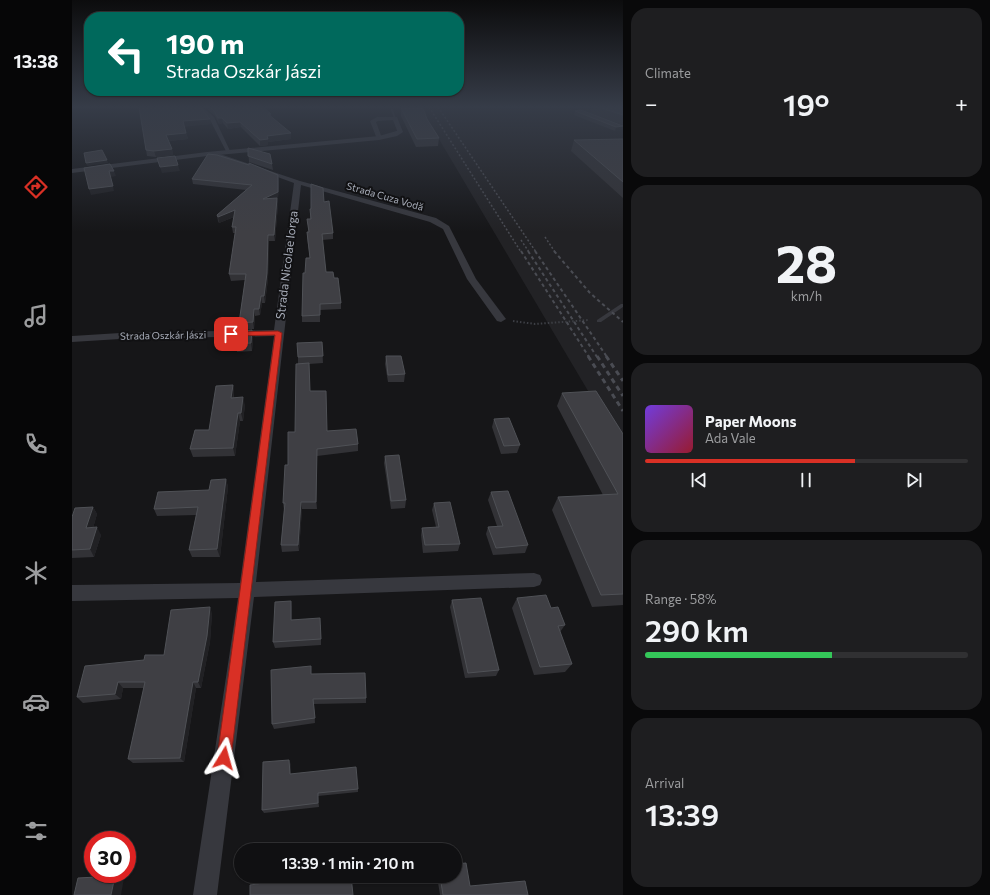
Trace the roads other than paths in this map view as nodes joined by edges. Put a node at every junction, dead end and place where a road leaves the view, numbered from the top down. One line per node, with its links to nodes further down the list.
1 (227, 149): 3 (street)
2 (264, 149): 3 (street)
3 (229, 152): 4 (street)
4 (216, 153): 5 (street); 6 (street, Strada Cuza Vodă)
5 (72, 171)
6 (298, 182): 8 (street, Strada Cuza Vodă); 10 (street, Strada Nicolae Iorga)
7 (623, 305): 9 (lane)
8 (501, 319)
9 (599, 321)
10 (278, 333): 11 (street, Strada Oszkár Jászi); 13 (street, Strada Nicolae Iorga)
11 (72, 339)
12 (534, 580): 13 (street)
13 (247, 590): 14 (street); 15 (street, Strada Nicolae Iorga)
14 (72, 593)
15 (205, 895)

